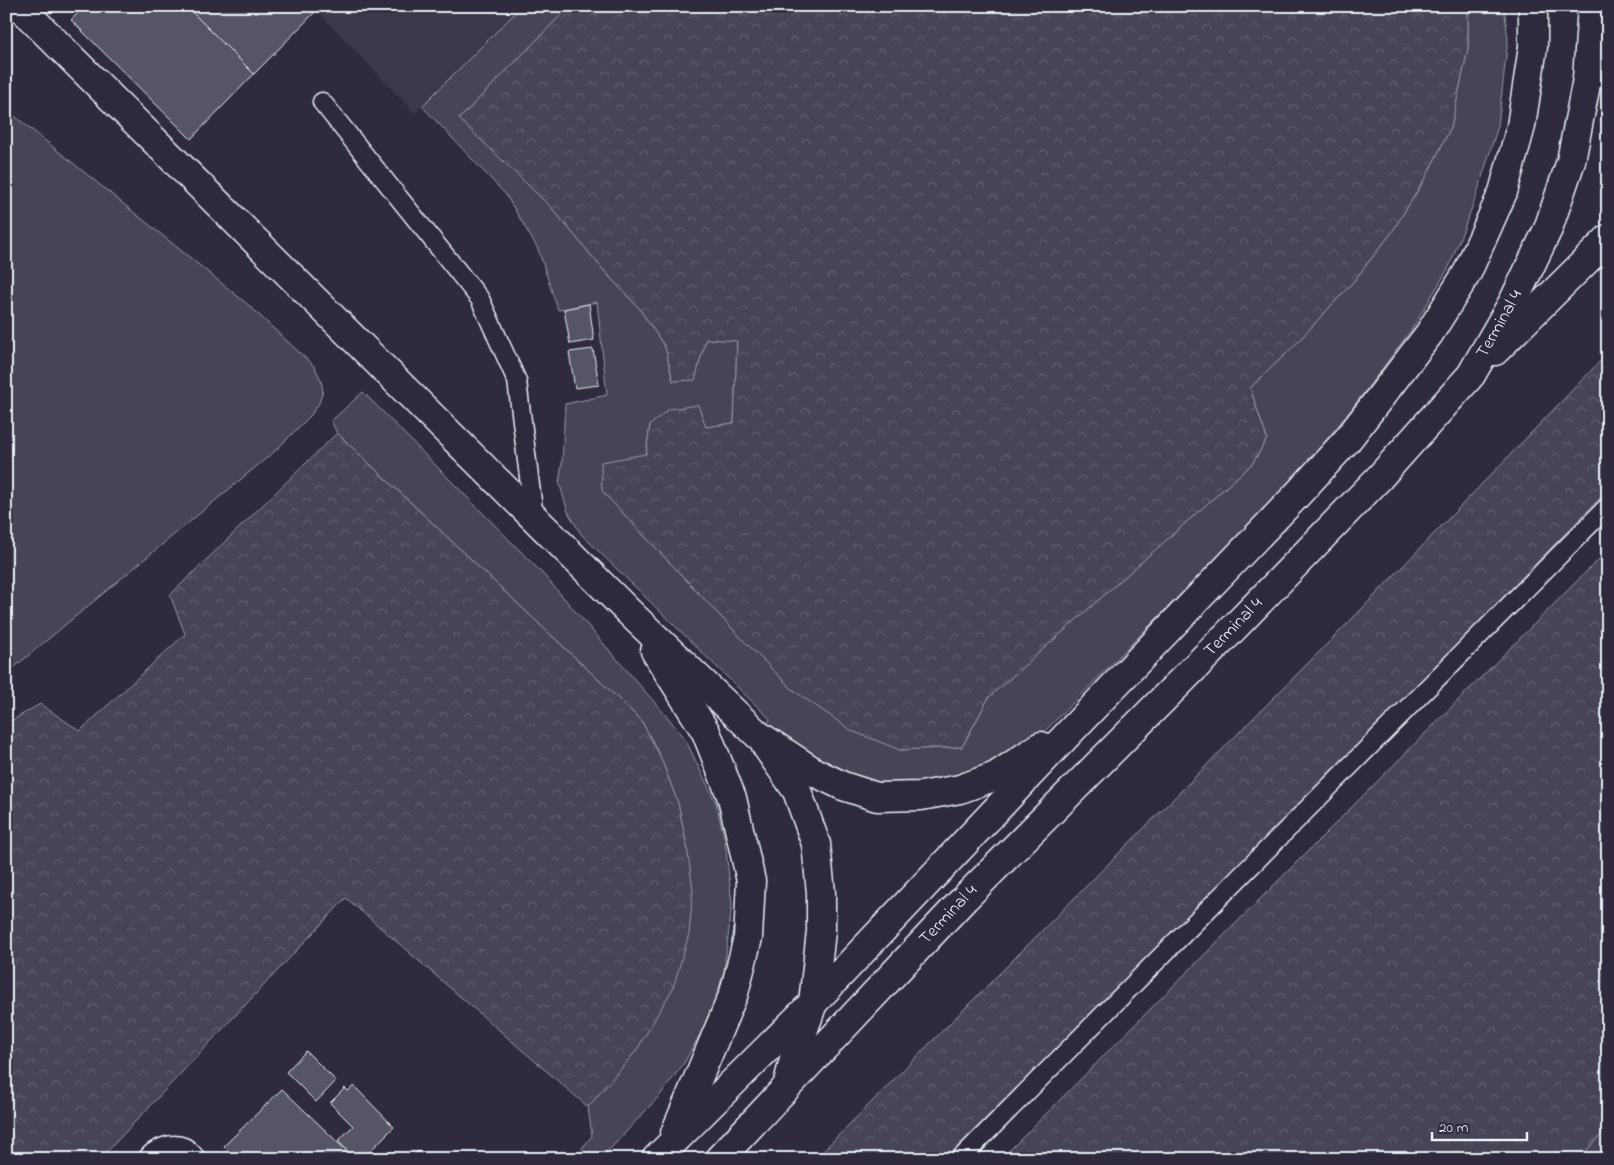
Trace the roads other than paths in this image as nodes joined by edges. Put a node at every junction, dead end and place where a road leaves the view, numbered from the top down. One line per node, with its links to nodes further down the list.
1 (20, 6): 8 (street)
2 (1533, 6): 10 (street)
3 (1592, 6): 6 (street, Terminal 4)
4 (322, 102): 8 (lane)
5 (1608, 239): 6 (street)
6 (1471, 375): 13 (street, Terminal 4)
7 (1608, 506): 18 (lane)
8 (534, 517): 9 (street)
9 (633, 616): 11 (street); 14 (street)
10 (1085, 716): 11 (street); 12 (street)
11 (758, 734): 12 (street)
12 (813, 1003): 13 (street); 14 (street)
13 (788, 1085): 17 (street, Terminal 4)
14 (663, 1151)
15 (146, 1159): 16 (lane)
16 (197, 1159)
17 (719, 1159)
18 (960, 1159)

